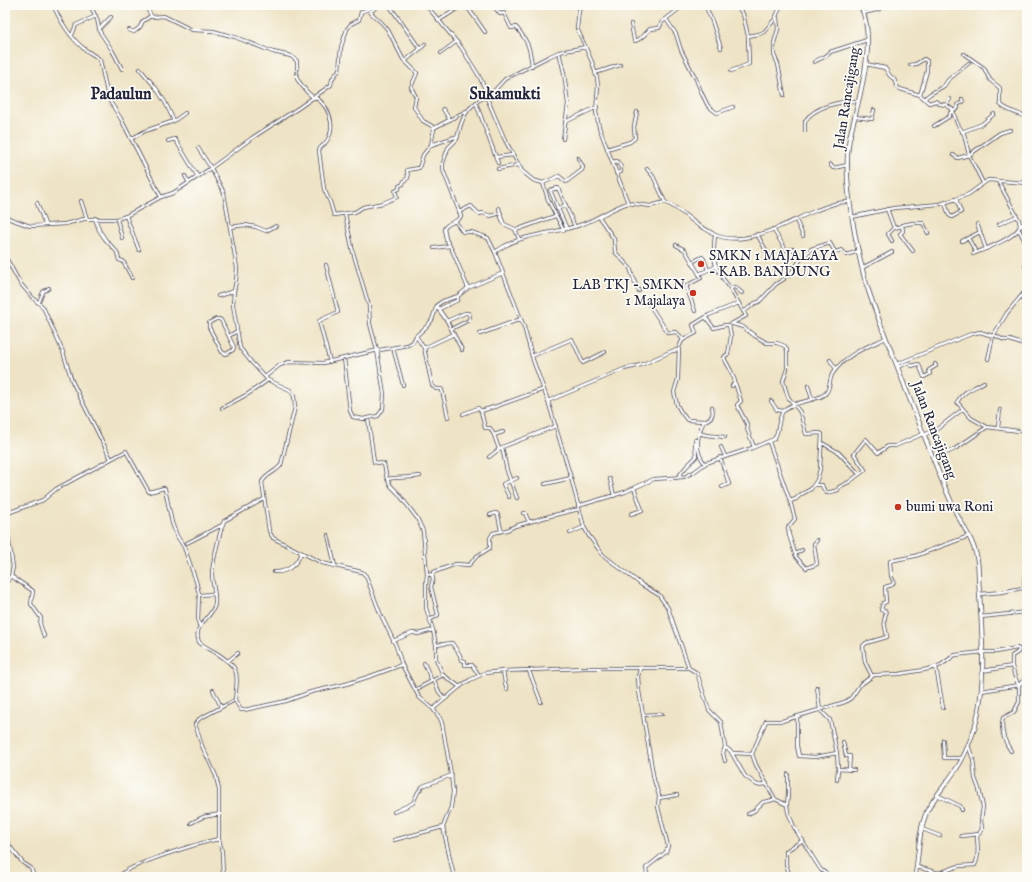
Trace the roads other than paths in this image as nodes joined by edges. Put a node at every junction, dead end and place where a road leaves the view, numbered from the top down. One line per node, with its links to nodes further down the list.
1 (53, 5): 30 (street)
2 (90, 5): 20 (street)
3 (144, 5): 21 (street)
4 (366, 5): 18 (street)
5 (379, 5): 18 (street)
6 (389, 5): 36 (street)
7 (426, 5): 25 (street)
8 (463, 5): 25 (street)
9 (466, 5): 29 (street)
10 (493, 5): 47 (street)
11 (585, 5): 35 (street)
12 (684, 5): 24 (street)
13 (705, 5): 37 (street)
14 (736, 5): 31 (street)
15 (781, 5): 23 (street)
16 (860, 5): 19 (main road, Jalan Rancajigang)
17 (887, 5): 19 (street)
18 (369, 11): 41 (street); 55 (street)
19 (864, 13): 32 (main road, Jalan Rancajigang)
20 (96, 16): 27 (street); 30 (street)
21 (151, 16): 28 (street); 55 (street)
22 (111, 17): 27 (street)
23 (777, 17): 31 (street); 53 (street)
24 (666, 19): 26 (street); 63 (street)
25 (438, 21): 33 (street)
26 (631, 24)
27 (99, 29): 48 (street)
28 (129, 30)
29 (485, 32)
30 (72, 35): 82 (street)
31 (748, 36): 50 (street)
32 (867, 40): 42 (street); 44 (main road, Jalan Rancajigang)
33 (456, 42): 39 (street); 52 (street)
34 (426, 44): 36 (street)
35 (586, 47): 38 (street); 51 (street)
36 (420, 48): 41 (street)
37 (721, 48)
38 (559, 52): 47 (street); 75 (street)
39 (441, 53)
40 (964, 54): 72 (street)
41 (405, 61): 77 (street)
42 (814, 62)
43 (969, 63): 56 (street)
44 (866, 64): 54 (street); 59 (main road, Jalan Rancajigang)
45 (620, 65): 51 (street)
46 (910, 65): 54 (street)
47 (532, 66): 52 (street)
48 (122, 69)
49 (140, 69): 74 (street)
50 (731, 71)
51 (595, 73): 62 (street)
52 (487, 94): 60 (street); 88 (street)
53 (784, 95)
54 (920, 95): 56 (street)
55 (315, 98): 98 (street); 123 (street)
56 (925, 98): 61 (street)
57 (950, 98): 61 (street)
58 (962, 99): 67 (street)
59 (858, 101): 71 (main road, Jalan Rancajigang); 79 (street)
60 (476, 103): 66 (street); 91 (street)
61 (946, 104): 67 (street)
62 (597, 107): 75 (street); 87 (street)
63 (733, 107)
64 (443, 109): 73 (street)
65 (874, 110): 71 (street)
66 (466, 111): 73 (street); 81 (street)
67 (952, 111): 76 (street); 80 (street)
68 (637, 112): 87 (street)
69 (186, 113): 74 (street)
70 (994, 114): 80 (street)
71 (855, 117): 97 (main road, Jalan Rancajigang)
72 (1027, 117)
73 (450, 120): 77 (street)
74 (174, 121): 82 (street)
75 (565, 122): 83 (street)
76 (934, 126)
77 (434, 128): 85 (street)
78 (1010, 130): 90 (street)
79 (805, 131)
80 (962, 132): 90 (street)
81 (458, 136): 85 (street); 121 (street)
82 (131, 139): 109 (street)
83 (563, 139)
84 (168, 141): 103 (street)
85 (431, 145): 123 (street)
86 (198, 148): 98 (street)
87 (607, 149): 93 (street)
88 (513, 154): 91 (street); 96 (street)
89 (954, 155): 90 (street)
90 (970, 155): 107 (street)
91 (496, 157): 94 (street)
92 (578, 158): 106 (street)
93 (612, 162): 101 (street); 101 (street)
94 (498, 163)
95 (830, 164): 97 (street)
96 (518, 165): 100 (street); 106 (street)
97 (848, 165): 113 (main road, Jalan Rancajigang)
98 (211, 168): 103 (street); 139 (street)
99 (647, 169): 112 (street)
100 (498, 170)
101 (616, 173): 115 (street)
102 (185, 176): 105 (street)
103 (198, 177): 105 (street)
104 (997, 181): 107 (street); 108 (street); 126 (street)
105 (189, 183): 109 (street)
106 (543, 183): 125 (street)
107 (983, 183): 110 (street)
108 (1027, 183)
109 (161, 197): 124 (street)
110 (956, 200): 116 (street); 116 (street)
111 (81, 201): 131 (street)
112 (666, 202): 115 (street); 152 (street)
113 (850, 202): 129 (main road, Jalan Rancajigang); 133 (street)
114 (37, 203): 135 (street)
115 (628, 203): 128 (street)
116 (945, 203): 120 (street)
117 (566, 205): 119 (street); 119 (street); 141 (street)
118 (500, 208): 122 (street)
119 (557, 209): 146 (street)
120 (887, 209): 129 (street); 143 (street)
121 (459, 212): 122 (street); 134 (street)
122 (501, 213): 145 (street)
123 (345, 214): 215 (street)
124 (126, 216): 132 (street); 164 (street)
125 (555, 216): 145 (street); 146 (street)
126 (1016, 216): 137 (street); 138 (street)
127 (5, 217): 135 (street)
128 (599, 217): 141 (street); 187 (street)
129 (852, 217): 165 (main road, Jalan Rancajigang)
130 (95, 218): 131 (street); 132 (street); 180 (street)
131 (87, 219): 135 (street)
132 (117, 219): 154 (street)
133 (796, 220): 144 (street); 153 (street)
134 (455, 221): 161 (street); 167 (street)
135 (45, 224)
136 (977, 224): 149 (street)
137 (999, 224)
138 (1021, 224): 147 (street); 151 (street)
139 (230, 226): 140 (street); 186 (street)
140 (276, 226)
141 (575, 226): 146 (street)
142 (902, 226): 143 (street); 148 (street); 166 (street)
143 (894, 228): 157 (street)
144 (773, 229): 150 (street); 171 (street)
145 (516, 230): 156 (street)
146 (565, 230): 156 (street)
147 (1018, 230): 160 (street); 163 (street)
148 (928, 232)
149 (980, 232): 155 (street); 163 (street)
150 (757, 234): 152 (street); 170 (street)
151 (1027, 234)
152 (715, 235): 174 (street)
153 (803, 236)
154 (122, 238)
155 (968, 238): 158 (street); 163 (street)
156 (519, 239): 167 (street)
157 (892, 241)
158 (962, 241)
159 (676, 245): 172 (street)
160 (1027, 245)
161 (450, 246): 162 (street); 183 (street)
162 (434, 248)
163 (986, 249)
164 (139, 250)
165 (859, 251): 171 (street); 175 (main road, Jalan Rancajigang)
166 (913, 251)
167 (495, 252): 177 (street)
168 (892, 252): 175 (street)
169 (5, 256): 192 (street)
170 (769, 256)
171 (801, 259): 179 (street)
172 (692, 262): 176 (street); 178 (street)
173 (326, 265): 223 (street)
174 (715, 267): 176 (street); 184 (street)
175 (862, 268): 210 (main road, Jalan Rancajigang)
176 (708, 270): 178 (street)
177 (502, 273): 183 (street); 199 (street)
178 (699, 274): 196 (street)
179 (789, 276)
180 (132, 278)
181 (784, 279): 197 (street)
182 (49, 288): 192 (street)
183 (468, 288): 190 (street)
184 (730, 288): 188 (street); 193 (street)
185 (1027, 289): 207 (street)
186 (234, 291): 189 (street); 204 (street)
187 (639, 291)
188 (742, 293)
189 (218, 296)
190 (458, 296): 194 (street); 195 (street)
191 (647, 301): 211 (street)
192 (39, 302): 268 (street)
193 (739, 303): 197 (street); 198 (street)
194 (436, 306): 195 (street); 209 (street)
195 (439, 309): 200 (street)
196 (696, 311)
197 (745, 311): 201 (street)
198 (706, 318): 202 (street); 211 (street)
199 (521, 319): 206 (street); 219 (street)
200 (447, 321): 203 (street); 203 (street)
201 (733, 324): 202 (street); 238 (street)
202 (729, 325): 230 (street)
203 (451, 329): 205 (street)
204 (237, 332): 208 (street); 227 (street)
205 (454, 334): 214 (street); 216 (street)
206 (480, 334)
207 (994, 335): 212 (street); 221 (street); 225 (street)
208 (229, 336): 208 (street)
209 (416, 336): 213 (street); 214 (street)
210 (886, 338): 225 (main road, Jalan Rancajigang); 226 (street)
211 (683, 341): 217 (street)
212 (1027, 346)
213 (393, 348): 215 (street); 231 (street)
214 (424, 348): 246 (street)
215 (377, 350): 220 (street); 247 (street)
216 (462, 350)
217 (679, 350): 237 (street); 248 (street)
218 (605, 352): 219 (street)
219 (532, 356): 234 (street)
220 (344, 358): 223 (street); 247 (street)
221 (988, 359)
222 (830, 360): 226 (street)
223 (330, 362): 227 (street)
224 (935, 364): 225 (street)
225 (897, 366): 255 (main road, Jalan Rancajigang)
226 (836, 369): 235 (street)
227 (265, 377): 228 (street)
228 (268, 380): 240 (street); 286 (street)
229 (984, 382): 241 (street)
230 (735, 383): 232 (street); 263 (street)
231 (403, 385)
232 (732, 386)
233 (808, 386): 235 (street)
234 (544, 389): 237 (street); 243 (street)
235 (812, 399): 238 (street)
236 (771, 400): 244 (street)
237 (548, 401): 249 (street)
238 (795, 405): 244 (street); 260 (street)
239 (712, 407): 248 (street)
240 (222, 408)
241 (963, 409): 250 (street); 255 (street)
242 (1000, 410): 251 (street)
243 (481, 411): 245 (street); 256 (street)
244 (784, 411): 259 (street)
245 (463, 414)
246 (448, 417)
247 (368, 418): 277 (street)
248 (704, 421): 254 (street)
249 (556, 426): 261 (street); 274 (street)
250 (987, 427): 251 (street); 269 (street)
251 (998, 428): 253 (street)
252 (503, 432): 256 (street)
253 (1027, 432)
254 (699, 433): 257 (street); 270 (street)
255 (924, 434): 269 (main road, Jalan Rancajigang); 271 (street)
256 (494, 435): 264 (street)
257 (725, 437)
258 (695, 440): 275 (street)
259 (769, 442): 263 (street); 287 (street)
260 (821, 443): 271 (street); 280 (street)
261 (502, 447): 264 (street); 278 (street)
262 (721, 447): 265 (street)
263 (754, 447): 265 (street)
264 (499, 449): 266 (street)
265 (725, 456): 267 (street)
266 (489, 457)
267 (720, 457): 270 (street); 281 (street)
268 (111, 459): 291 (street); 314 (street)
269 (933, 459): 299 (main road, Jalan Rancajigang)
270 (705, 464): 275 (street)
271 (859, 474): 280 (street)
272 (420, 476): 277 (street)
273 (517, 478): 278 (street)
274 (571, 478): 279 (street); 288 (street)
275 (677, 478): 282 (street)
276 (610, 479): 283 (street)
277 (387, 480): 308 (street)
278 (511, 480): 284 (street); 285 (street)
279 (546, 484)
280 (814, 485): 287 (street)
281 (722, 487)
282 (634, 488): 283 (street); 290 (street)
283 (614, 496): 288 (street)
284 (509, 497)
285 (517, 498)
286 (264, 499): 294 (street); 303 (street)
287 (790, 501): 304 (street)
288 (578, 507): 293 (street); 295 (street)
289 (522, 512): 293 (street)
290 (631, 514)
291 (5, 515): 310 (street)
292 (490, 515): 296 (street)
293 (529, 522): 296 (street)
294 (222, 525): 301 (street); 312 (street)
295 (584, 527): 297 (street); 330 (street)
296 (501, 530): 309 (street)
297 (570, 533)
298 (328, 535): 305 (street)
299 (969, 536): 313 (main road, Jalan Rancajigang); 337 (street)
300 (817, 540): 304 (street)
301 (187, 543)
302 (802, 550): 304 (street)
303 (301, 553): 305 (street); 307 (street)
304 (795, 554)
305 (335, 566): 321 (street)
306 (1027, 568): 313 (street)
307 (274, 572)
308 (427, 574): 309 (street); 317 (street)
309 (432, 575): 317 (street)
310 (11, 576): 311 (street); 320 (street)
311 (5, 585)
312 (214, 594): 314 (street); 318 (street)
313 (979, 594): 316 (main road, Jalan Rancajigang)
314 (199, 595): 318 (street)
315 (1027, 612): 316 (street)
316 (981, 617): 323 (main road, Jalan Rancajigang)
317 (430, 620): 319 (street)
318 (199, 626): 325 (street)
319 (433, 630): 321 (street); 322 (street)
320 (44, 636)
321 (393, 641): 327 (street)
322 (436, 645): 335 (street); 336 (street)
323 (983, 652): 328 (street); 329 (street); 334 (main road, Jalan Rancajigang)
324 (238, 653): 325 (street)
325 (228, 661): 348 (street)
326 (424, 663): 339 (street)
327 (402, 665): 345 (street); 348 (street)
328 (1012, 666): 334 (street); 340 (street)
329 (936, 667): 337 (street); 351 (street)
330 (689, 668): 331 (street); 360 (street)
331 (640, 669): 333 (street); 355 (street)
332 (503, 671): 333 (street); 336 (street); 343 (street)
333 (529, 671): 349 (street)
334 (982, 672): 346 (main road, Jalan Rancajigang)
335 (443, 675): 339 (street); 341 (street)
336 (479, 675): 341 (street)
337 (871, 676): 353 (street)
338 (1027, 677): 340 (street)
339 (433, 681): 345 (street); 347 (street)
340 (1019, 685): 346 (street); 361 (street)
341 (460, 687): 347 (street)
342 (817, 687): 353 (street)
343 (507, 689)
344 (213, 690): 350 (street)
345 (415, 690): 352 (street)
346 (981, 691): 359 (main road, Jalan Rancajigang)
347 (445, 699): 352 (street)
348 (235, 700): 350 (street)
349 (541, 702)
350 (221, 707): 381 (street)
351 (943, 708)
352 (433, 709): 371 (street)
353 (820, 710): 356 (street); 363 (street)
354 (662, 714): 355 (street)
355 (643, 715): 376 (street)
356 (798, 716): 363 (street); 364 (street)
357 (943, 740): 365 (street)
358 (843, 742): 368 (street)
359 (968, 745): 365 (main road, Jalan Rancajigang); 387 (street)
360 (725, 747): 362 (street); 366 (street)
361 (1011, 751)
362 (731, 752): 364 (street); 373 (street)
363 (837, 753): 367 (street)
364 (752, 754): 373 (street)
365 (963, 758): 375 (main road, Jalan Rancajigang)
366 (725, 760)
367 (838, 769): 368 (street); 372 (street)
368 (849, 770): 369 (street)
369 (854, 770)
370 (788, 774): 378 (street)
371 (452, 775): 380 (street); 384 (street)
372 (837, 780)
373 (767, 784): 377 (street)
374 (677, 795): 376 (street)
375 (937, 795): 379 (street); 386 (main road, Jalan Rancajigang)
376 (659, 798): 398 (street)
377 (775, 799): 378 (street); 382 (street)
378 (787, 804): 392 (street)
379 (962, 810)
380 (394, 812)
381 (220, 814): 383 (street); 390 (street)
382 (748, 814)
383 (191, 823)
384 (443, 827): 391 (street); 397 (street)
385 (5, 829): 394 (street)
386 (922, 829): 388 (street); 393 (main road, Jalan Rancajigang)
387 (977, 834): 389 (street); 393 (street)
388 (940, 836)
389 (961, 836)
390 (219, 839): 395 (street); 396 (street)
391 (394, 840)
392 (803, 840): 399 (street); 400 (street)
393 (917, 867): 401 (main road, Jalan Rancajigang)
394 (34, 877)
395 (118, 877)
396 (223, 877)
397 (454, 877)
398 (649, 877)
399 (790, 877)
400 (831, 877)
401 (915, 877)

